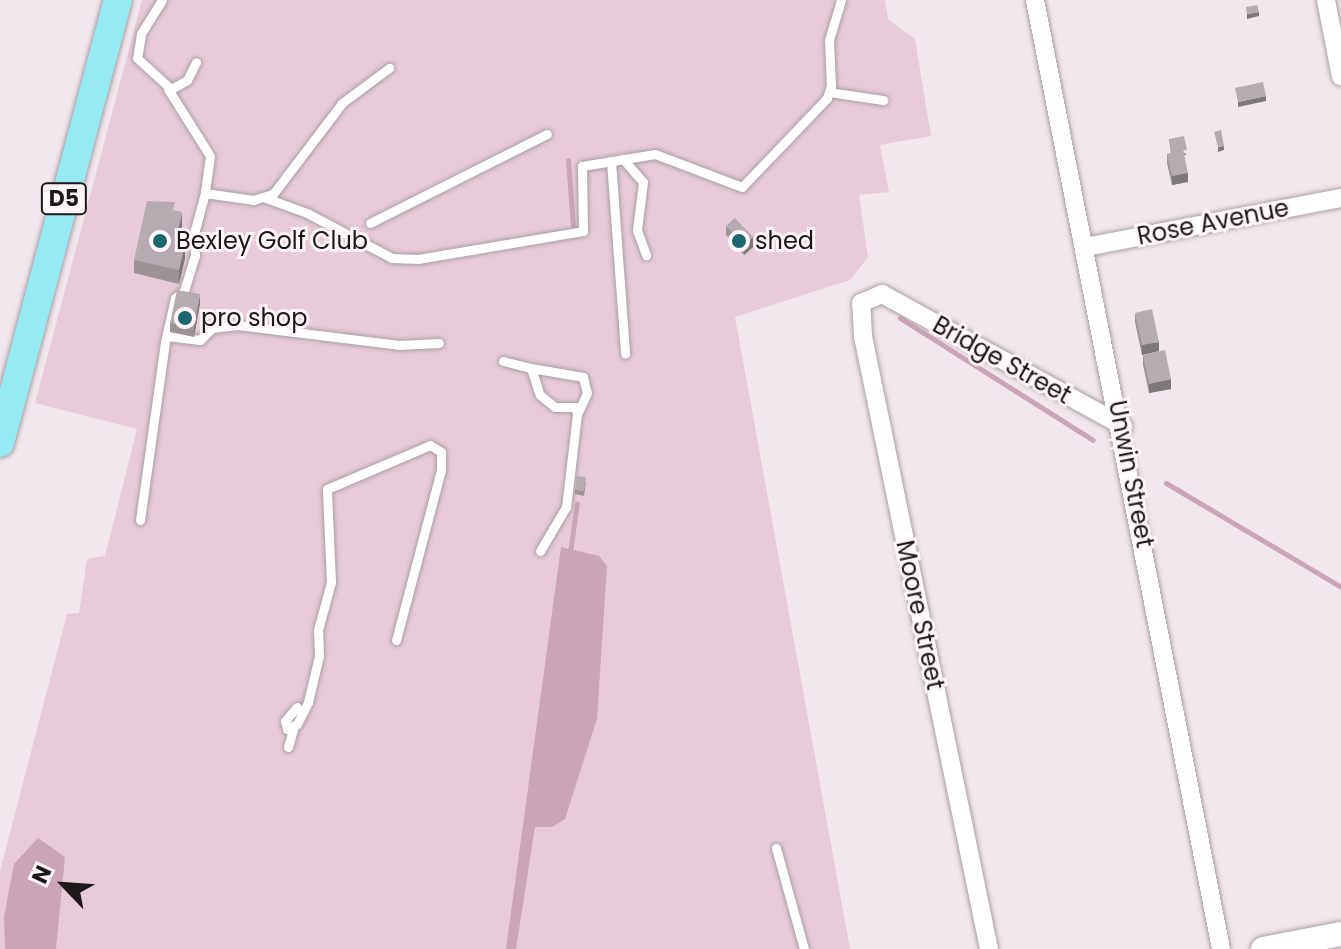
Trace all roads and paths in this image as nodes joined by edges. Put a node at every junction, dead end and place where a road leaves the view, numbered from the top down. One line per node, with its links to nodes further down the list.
1 (118, 0): 29 (main road, D5)
2 (162, 0): 9 (lane)
3 (841, 0): 10 (lane)
4 (1035, 0): 19 (street, Unwin Street)
5 (1326, 0): 8 (street)
6 (196, 62): 9 (lane)
7 (389, 68): 16 (lane)
8 (1341, 77)
9 (168, 89): 15 (lane)
10 (829, 92): 11 (lane); 13 (lane)
11 (883, 100)
12 (547, 134): 18 (lane)
13 (623, 159): 14 (lane); 20 (lane)
14 (611, 161): 16 (lane); 24 (lane)
15 (205, 193): 16 (lane); 22 (lane)
16 (266, 198)
17 (1341, 198): 19 (street, Rose Avenue)
18 (370, 223)
19 (1086, 247): 28 (street, Unwin Street)
20 (646, 255)
21 (882, 294): 28 (street, Bridge Street); 39 (street, Moore Street)
22 (167, 336): 23 (lane); 30 (lane)
23 (439, 343)
24 (625, 353)
25 (503, 361): 26 (lane)
26 (531, 368): 27 (lane); 27 (lane)
27 (577, 414): 31 (lane)
28 (1123, 426): 40 (street, Unwin Street)
29 (0, 443)
30 (140, 520)
31 (540, 551)
32 (396, 640): 34 (lane)
33 (297, 707): 34 (lane)
34 (293, 729): 35 (lane)
35 (288, 747)
36 (776, 848): 38 (lane)
37 (1341, 934): 41 (main road)
38 (804, 949)
39 (989, 949)
40 (1221, 949)
41 (1263, 949)

